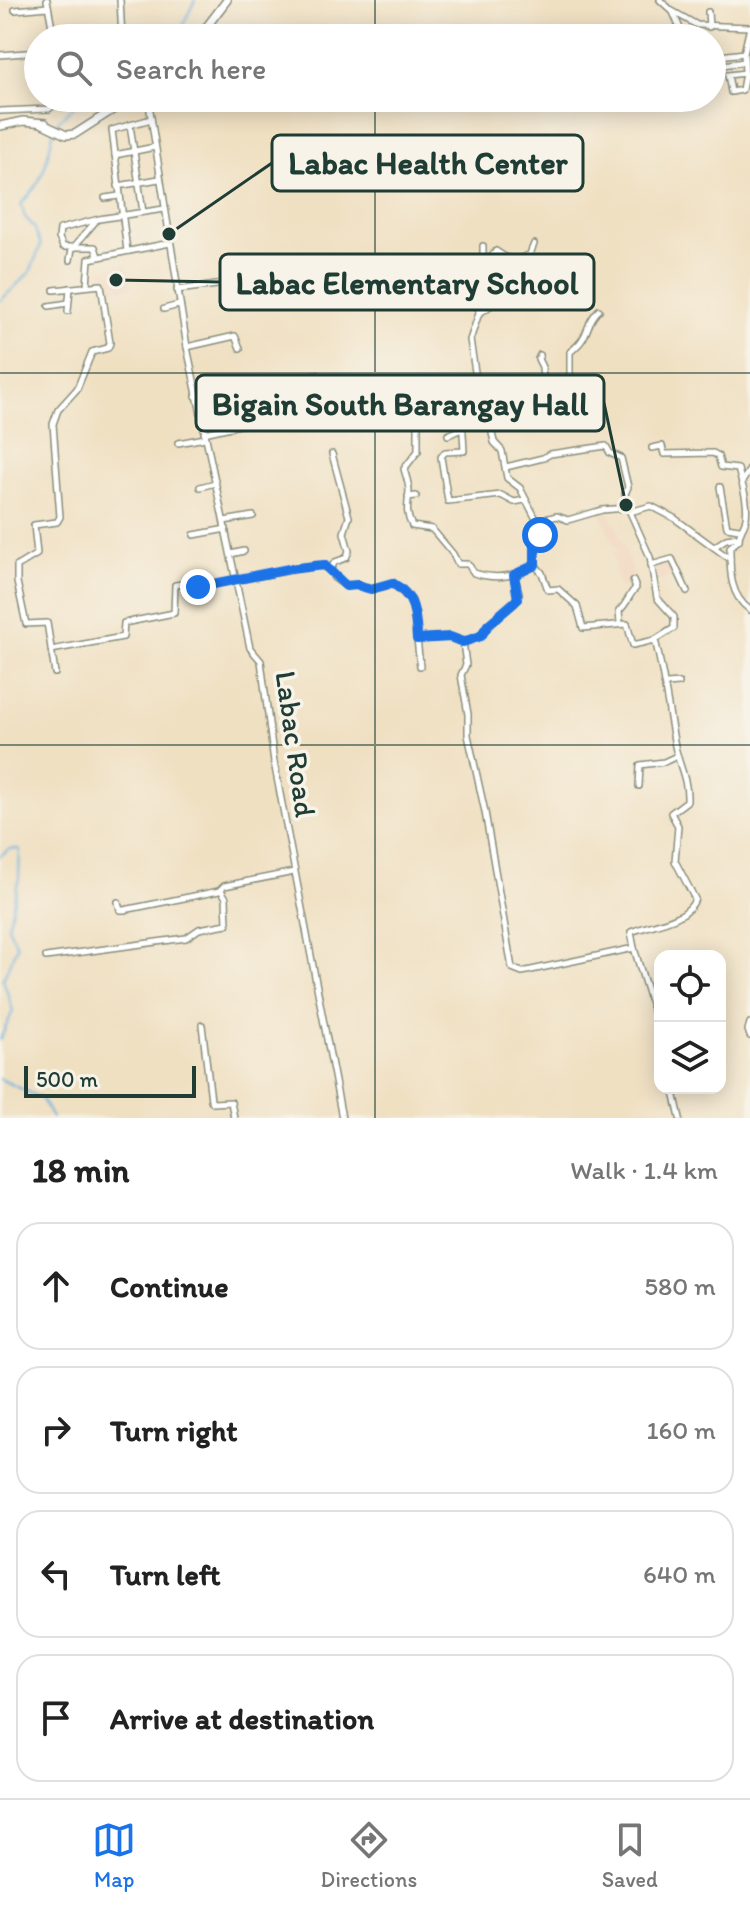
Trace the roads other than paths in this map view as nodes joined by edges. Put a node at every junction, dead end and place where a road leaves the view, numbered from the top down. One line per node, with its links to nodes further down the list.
1 (120, 0): 9 (street)
2 (227, 0): 10 (main road)
3 (660, 0): 6 (street)
4 (47, 3): 5 (street); 8 (street)
5 (15, 10)
6 (672, 11): 11 (street); 12 (street)
7 (708, 12): 13 (street)
8 (51, 24)
9 (121, 24)
10 (209, 24)
11 (678, 24)
12 (695, 24)
13 (709, 24)
14 (726, 27): 15 (street)
15 (750, 27): 17 (street)
16 (24, 53): 18 (street)
17 (744, 53): 19 (street); 20 (street)
18 (0, 55)
19 (726, 55)
20 (744, 62): 21 (street); 22 (street)
21 (726, 65)
22 (745, 73): 22 (street)
23 (24, 110): 24 (street)
24 (0, 111)
25 (110, 112): 29 (main road)
26 (150, 112): 27 (street, Labac Road)
27 (151, 119): 28 (street); 30 (street, Labac Road)
28 (130, 125): 31 (street); 32 (street)
29 (0, 126)
30 (155, 147): 31 (street); 33 (street, Labac Road)
31 (135, 152): 32 (street); 34 (street)
32 (115, 155): 35 (street)
33 (159, 179): 34 (street); 38 (street, Labac Road)
34 (139, 183): 35 (street); 39 (street)
35 (118, 186): 36 (street)
36 (119, 196): 37 (street); 40 (street)
37 (105, 198)
38 (164, 209): 39 (street); 42 (street, Labac Road)
39 (143, 212): 40 (street)
40 (122, 215): 41 (street); 47 (street)
41 (97, 220): 46 (street); 46 (street)
42 (170, 243): 47 (street); 59 (street, Labac Road)
43 (534, 244): 52 (street)
44 (483, 246): 51 (street)
45 (86, 248): 46 (street); 48 (street); 49 (street)
46 (72, 249): 50 (street)
47 (127, 251): 48 (street)
48 (98, 256): 49 (street)
49 (89, 259): 54 (street)
50 (70, 260)
51 (483, 261): 52 (street); 58 (street)
52 (513, 262): 66 (street)
53 (273, 274): 59 (street)
54 (87, 285): 57 (street); 123 (street)
55 (450, 285): 58 (street)
56 (59, 287): 57 (street)
57 (70, 288): 60 (street)
58 (478, 289): 66 (street)
59 (177, 290): 61 (street, Labac Road)
60 (68, 303): 62 (street); 65 (street)
61 (179, 305): 63 (street); 67 (street, Labac Road)
62 (49, 306)
63 (164, 309)
64 (599, 310): 73 (street)
65 (68, 311)
66 (479, 313): 70 (street)
67 (187, 347): 69 (street); 76 (street, Labac Road)
68 (479, 347): 70 (street)
69 (240, 348)
70 (469, 348): 77 (street)
71 (540, 355): 73 (street)
72 (317, 380): 85 (street)
73 (543, 383): 77 (street); 81 (street)
74 (228, 391): 76 (street)
75 (456, 393): 78 (street)
76 (196, 396): 85 (street, Labac Road)
77 (484, 398): 78 (street); 80 (street)
78 (459, 404): 83 (street); 96 (street)
79 (499, 405): 80 (street)
80 (486, 409): 82 (street); 82 (street)
81 (553, 409)
82 (489, 422): 89 (street)
83 (462, 429): 84 (street); 97 (street)
84 (448, 435)
85 (204, 436): 86 (street); 92 (street, Labac Road)
86 (178, 443)
87 (652, 448): 91 (street)
88 (332, 454): 113 (street)
89 (506, 467): 97 (street); 98 (street)
90 (750, 469): 91 (street)
91 (742, 482): 99 (street)
92 (215, 483): 93 (street); 101 (street, Labac Road)
93 (200, 487)
94 (720, 487): 104 (street)
95 (416, 496): 96 (street)
96 (408, 497): 114 (street)
97 (525, 500): 102 (street)
98 (629, 510): 102 (street); 107 (street); 112 (street)
99 (748, 510): 104 (street)
100 (253, 516): 101 (street)
101 (224, 521): 103 (street, Labac Road)
102 (537, 521): 111 (street)
103 (226, 529): 105 (street); 109 (street, Labac Road)
104 (739, 529): 106 (street)
105 (194, 535)
106 (739, 537): 107 (street); 110 (street)
107 (714, 547): 110 (street)
108 (244, 551): 109 (street)
109 (231, 554): 115 (street, Labac Road)
110 (730, 559): 118 (street)
111 (535, 565): 114 (street); 119 (street)
112 (651, 565): 117 (street); 121 (street)
113 (330, 569): 115 (street); 120 (street)
114 (514, 575): 122 (street)
115 (237, 581): 123 (street); 130 (street, Labac Road)
116 (633, 581): 119 (street)
117 (687, 591)
118 (750, 610)
119 (620, 623): 121 (street)
120 (417, 639): 122 (street); 124 (street)
121 (655, 640): 126 (street)
122 (463, 642): 133 (street)
123 (51, 650): 125 (street)
124 (420, 666)
125 (55, 673)
126 (666, 683): 127 (street); 128 (street)
127 (679, 683)
128 (677, 756): 129 (street); 133 (street)
129 (639, 786)
130 (294, 872): 131 (street); 141 (street, Labac Road)
131 (221, 890): 132 (street); 134 (street)
132 (118, 902)
133 (634, 948): 135 (street)
134 (46, 957)
135 (657, 1022)
136 (750, 1023): 138 (street)
137 (202, 1025): 140 (street)
138 (750, 1036)
139 (674, 1094): 142 (street)
140 (234, 1118)
141 (342, 1118)
142 (680, 1118)

